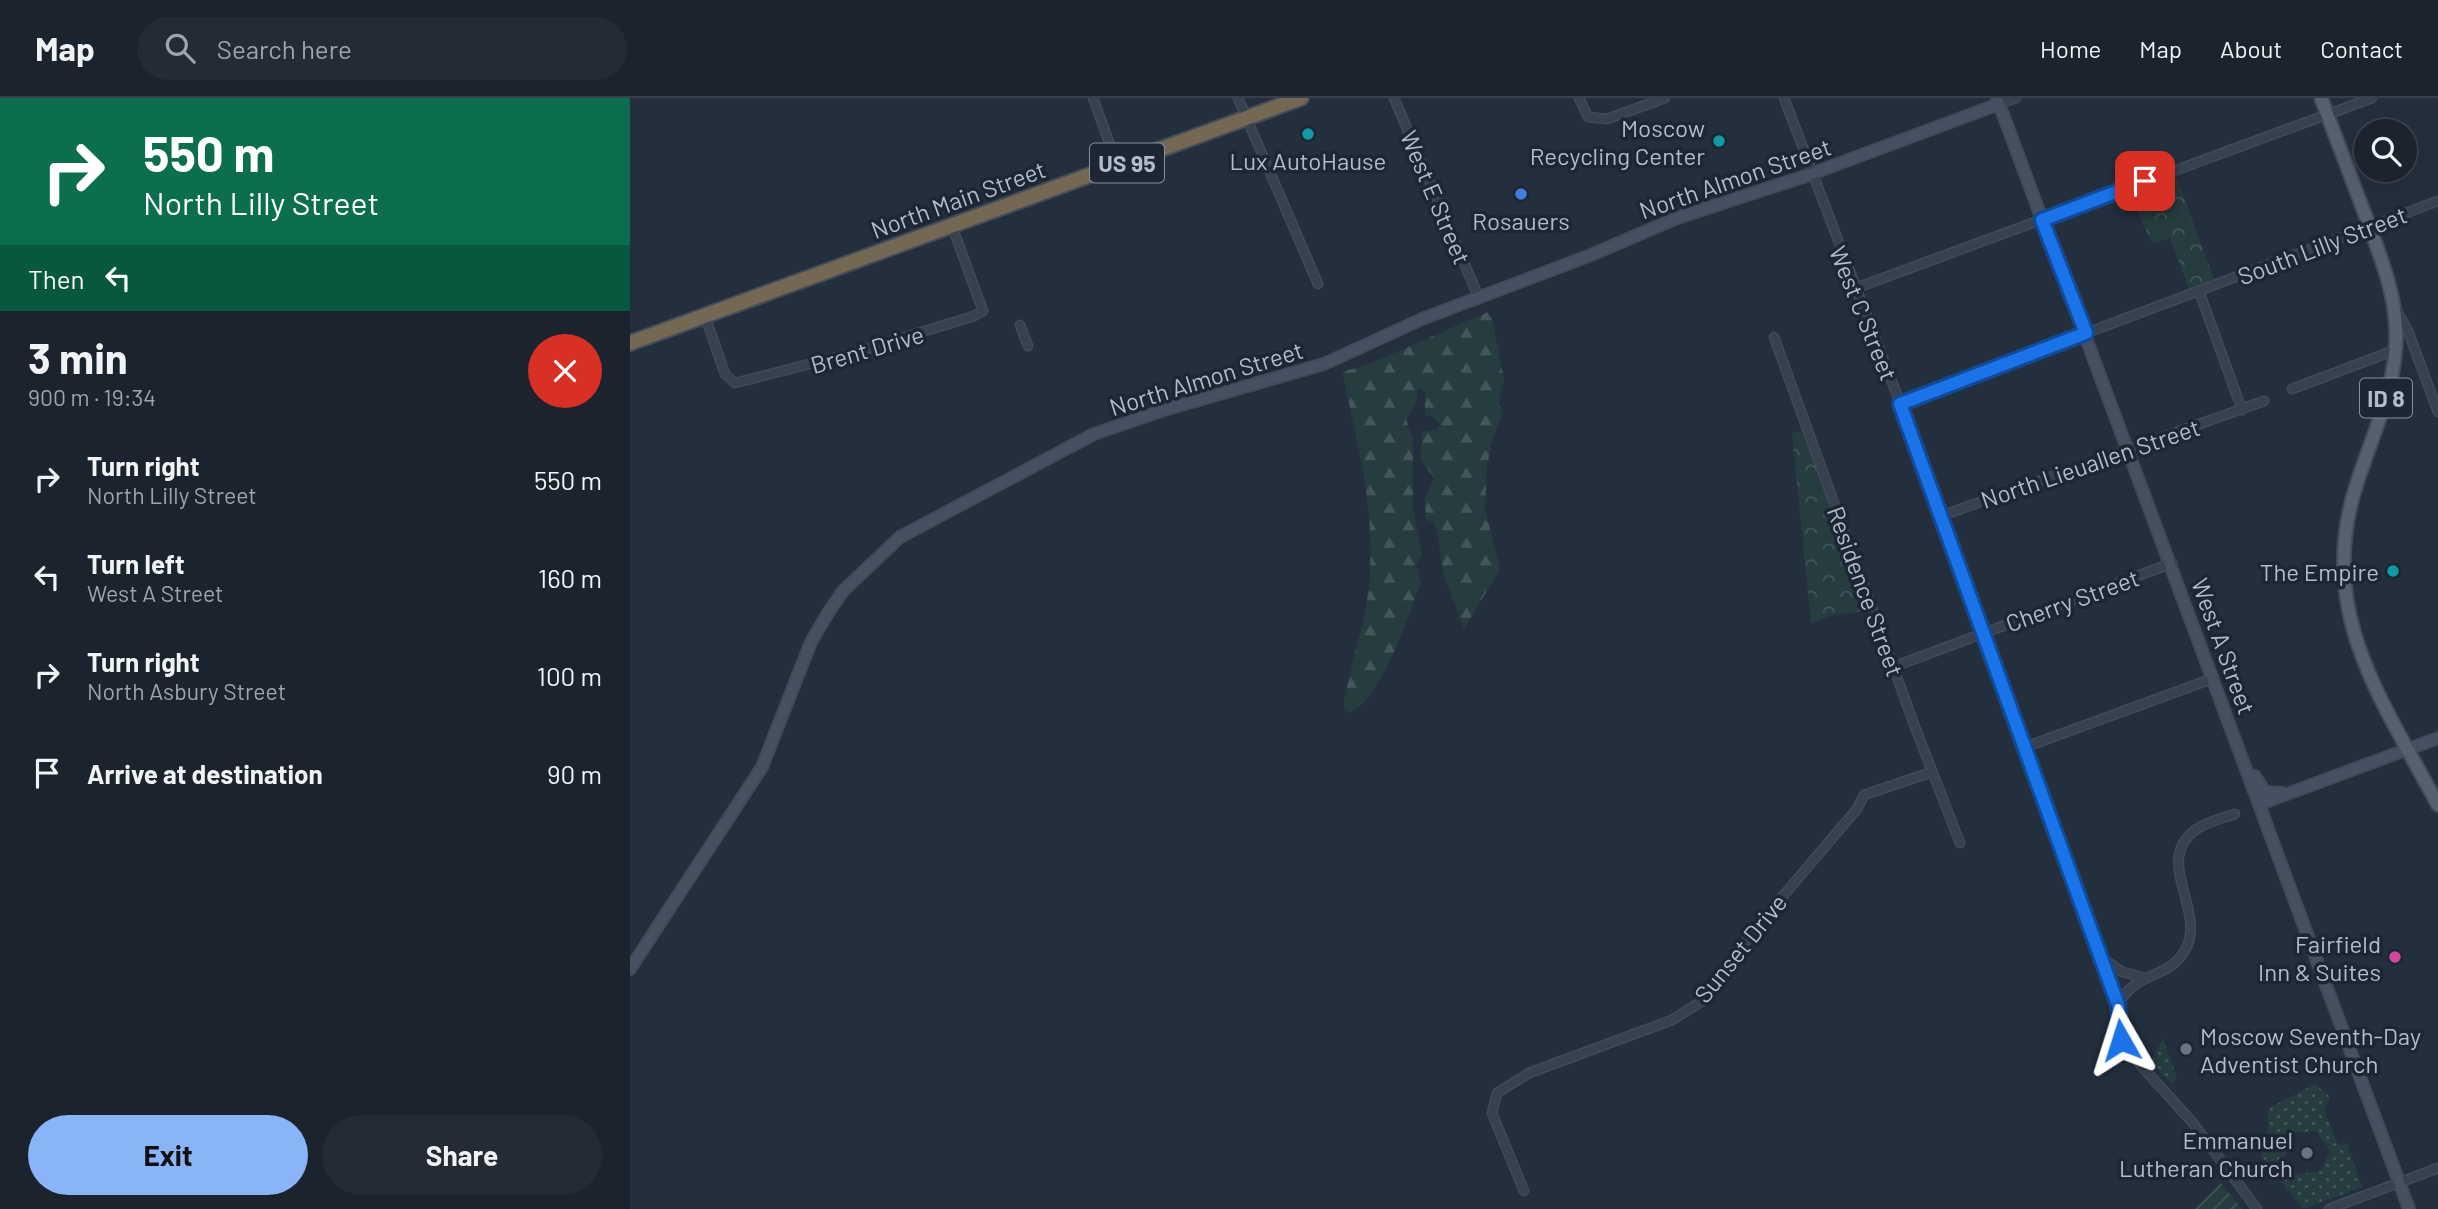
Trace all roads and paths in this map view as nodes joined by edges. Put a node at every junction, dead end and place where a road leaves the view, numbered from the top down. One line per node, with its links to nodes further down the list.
1 (1093, 98): 14 (street)
2 (1238, 98): 13 (street)
3 (1301, 98): 13 (highway, North Main Street / US 95)
4 (1394, 98): 23 (street, West E Street)
5 (1578, 98): 6 (street)
6 (1665, 98)
7 (1784, 98): 15 (street, West C Street)
8 (2016, 98): 11 (street, North Almon Street)
9 (2321, 98): 12 (main road, ID 8)
10 (2372, 98): 12 (street)
11 (1998, 101): 15 (street, North Almon Street); 17 (street, West A Street)
12 (2327, 114): 17 (street); 19 (main road, ID 8)
13 (1246, 119): 14 (highway, North Main Street / US 95); 20 (street)
14 (1118, 166): 18 (highway, North Main Street / US 95)
15 (1811, 174): 21 (street, West C Street); 23 (street, North Almon Street)
16 (2438, 201): 19 (street, South Lilly Street)
17 (2042, 220): 21 (street); 27 (street, West A Street)
18 (952, 226): 25 (highway, North Main Street / US 95); 25 (street, Brent Drive)
19 (2370, 227): 22 (street, South Lilly Street); 24 (main road, ID 8)
20 (1318, 284)
21 (1856, 289): 34 (street, West C Street)
22 (2202, 290): 27 (street, South Lilly Street); 35 (street)
23 (1478, 296): 54 (street, North Almon Street)
24 (2395, 307): 31 (main road, ID 8); 36 (street)
25 (705, 316): 29 (highway, North Main Street / US 95)
26 (1020, 325): 30 (street)
27 (2086, 333): 34 (street, South Lilly Street); 37 (street, West A Street)
28 (1774, 337): 41 (street, Residence Street)
29 (630, 343)
30 (1028, 345)
31 (2395, 350): 32 (street); 46 (main road, ID 8)
32 (2292, 388)
33 (2264, 401): 35 (street, North Lieuallen Street)
34 (1900, 404): 38 (street, West C Street)
35 (2242, 410): 37 (street, North Lieuallen Street)
36 (2438, 412)
37 (2129, 448): 38 (street, North Lieuallen Street); 39 (street, West A Street)
38 (1938, 517): 40 (street, West C Street)
39 (2172, 563): 40 (street, Cherry Street); 42 (street, West A Street)
40 (1980, 633): 41 (street, Cherry Street); 45 (street, West C Street)
41 (1893, 667): 47 (street, Residence Street)
42 (2214, 678): 43 (street, West A Street); 45 (street)
43 (2233, 729): 48 (street); 49 (street, West A Street)
44 (2438, 738): 46 (street)
45 (2023, 748): 53 (street, West C Street)
46 (2408, 750): 48 (street); 50 (main road, ID 8)
47 (1932, 772): 52 (street, Residence Street); 59 (street, Sunset Drive)
48 (2305, 788): 49 (street)
49 (2260, 804): 58 (street, West A Street)
50 (2438, 805)
51 (2235, 814): 55 (street)
52 (1960, 843)
53 (2100, 957): 55 (street); 56 (street, West C Street)
54 (630, 969)
55 (2142, 977): 56 (street)
56 (2118, 1005): 60 (street, West C Street)
57 (2438, 1168): 58 (street)
58 (2399, 1182): 61 (street); 62 (street, West A Street)
59 (1524, 1191)
60 (2257, 1209)
61 (2329, 1209)
62 (2409, 1209)

